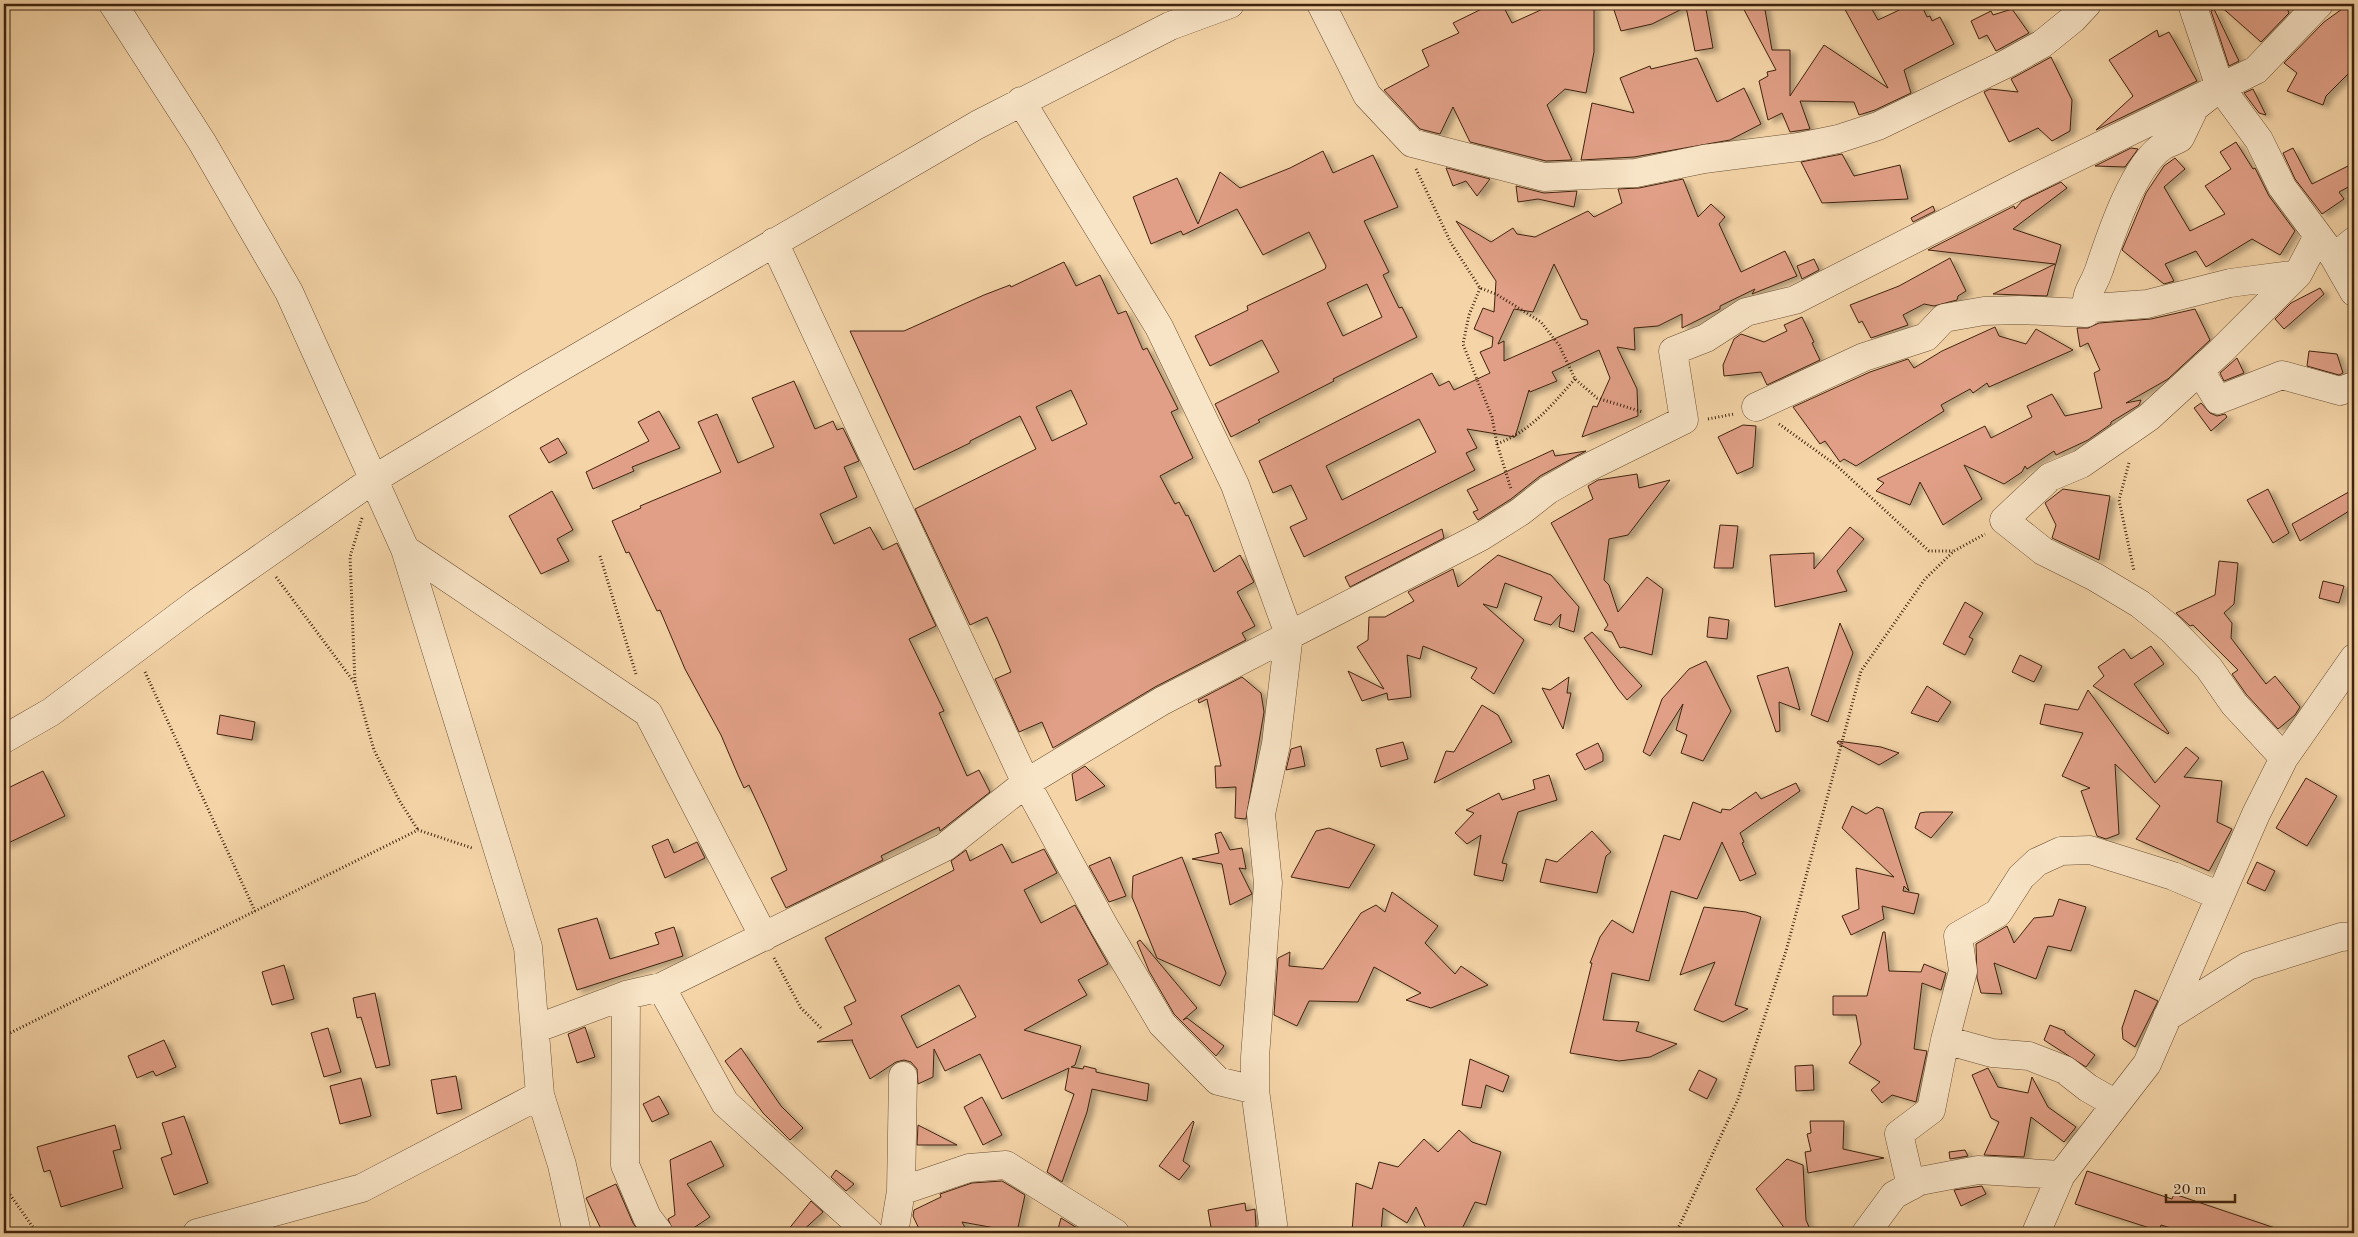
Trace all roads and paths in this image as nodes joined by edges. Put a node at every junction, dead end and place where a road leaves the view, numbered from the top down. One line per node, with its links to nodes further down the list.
1 (113, 4): 25 (street)
2 (1230, 4): 8 (street)
3 (1321, 4): 9 (street)
4 (2087, 4): 9 (street)
5 (2192, 4): 7 (street)
6 (2319, 4): 7 (street)
7 (2220, 87): 10 (street); 16 (street); 22 (street)
8 (1022, 101): 11 (street); 33 (street)
9 (1412, 143): 14 (path)
10 (2318, 236): 12 (street); 13 (street)
11 (774, 242): 25 (street); 40 (street)
12 (2344, 249): 15 (street)
13 (2298, 274): 16 (street); 17 (street)
14 (1480, 288): 18 (path); 23 (path)
15 (2354, 292)
16 (2086, 313): 20 (street)
17 (2200, 371): 19 (street); 27 (street)
18 (1575, 379): 21 (path); 23 (path)
19 (2354, 386)
20 (1756, 407): 22 (path); 29 (path)
21 (1647, 412)
22 (1684, 420): 26 (street)
23 (1496, 444): 26 (path)
24 (2131, 458): 32 (path)
25 (374, 479): 28 (street); 31 (street); 37 (path)
26 (1520, 512): 33 (street)
27 (2004, 520): 29 (path); 32 (street)
28 (406, 549): 42 (street); 46 (street)
29 (1954, 552): 70 (path)
30 (600, 556): 36 (path)
31 (262, 558): 34 (street); 37 (path)
32 (2123, 594): 39 (street)
33 (1289, 634): 40 (street); 55 (street)
34 (135, 649): 38 (street); 44 (path)
35 (2354, 658): 39 (street)
36 (637, 676)
37 (355, 683): 41 (path)
38 (4, 739)
39 (2284, 758): 43 (street)
40 (1026, 783): 46 (street); 55 (street)
41 (418, 830): 42 (path); 44 (path)
42 (501, 857): 50 (street)
43 (2220, 896): 49 (street); 53 (street)
44 (255, 911): 52 (path)
45 (2354, 936): 49 (street)
46 (764, 937): 47 (street); 51 (path)
47 (661, 987): 48 (street); 66 (street)
48 (626, 995): 50 (street); 65 (street)
49 (2167, 1017): 57 (street)
50 (535, 1029): 56 (street)
51 (822, 1029)
52 (4, 1036)
53 (1944, 1040): 57 (street); 60 (street)
54 (903, 1076): 61 (street)
55 (1255, 1090): 69 (street)
56 (540, 1095): 63 (street); 64 (street)
57 (2116, 1104): 58 (street)
58 (2061, 1175): 60 (street); 72 (street)
59 (4, 1186): 62 (path)
60 (1911, 1186): 71 (street)
61 (901, 1191): 67 (street); 68 (street)
62 (37, 1233)
63 (197, 1233)
64 (577, 1233)
65 (658, 1233)
66 (869, 1233)
67 (894, 1233)
68 (1114, 1233)
69 (1271, 1233)
70 (1676, 1233)
71 (1866, 1233)
72 (2036, 1233)

